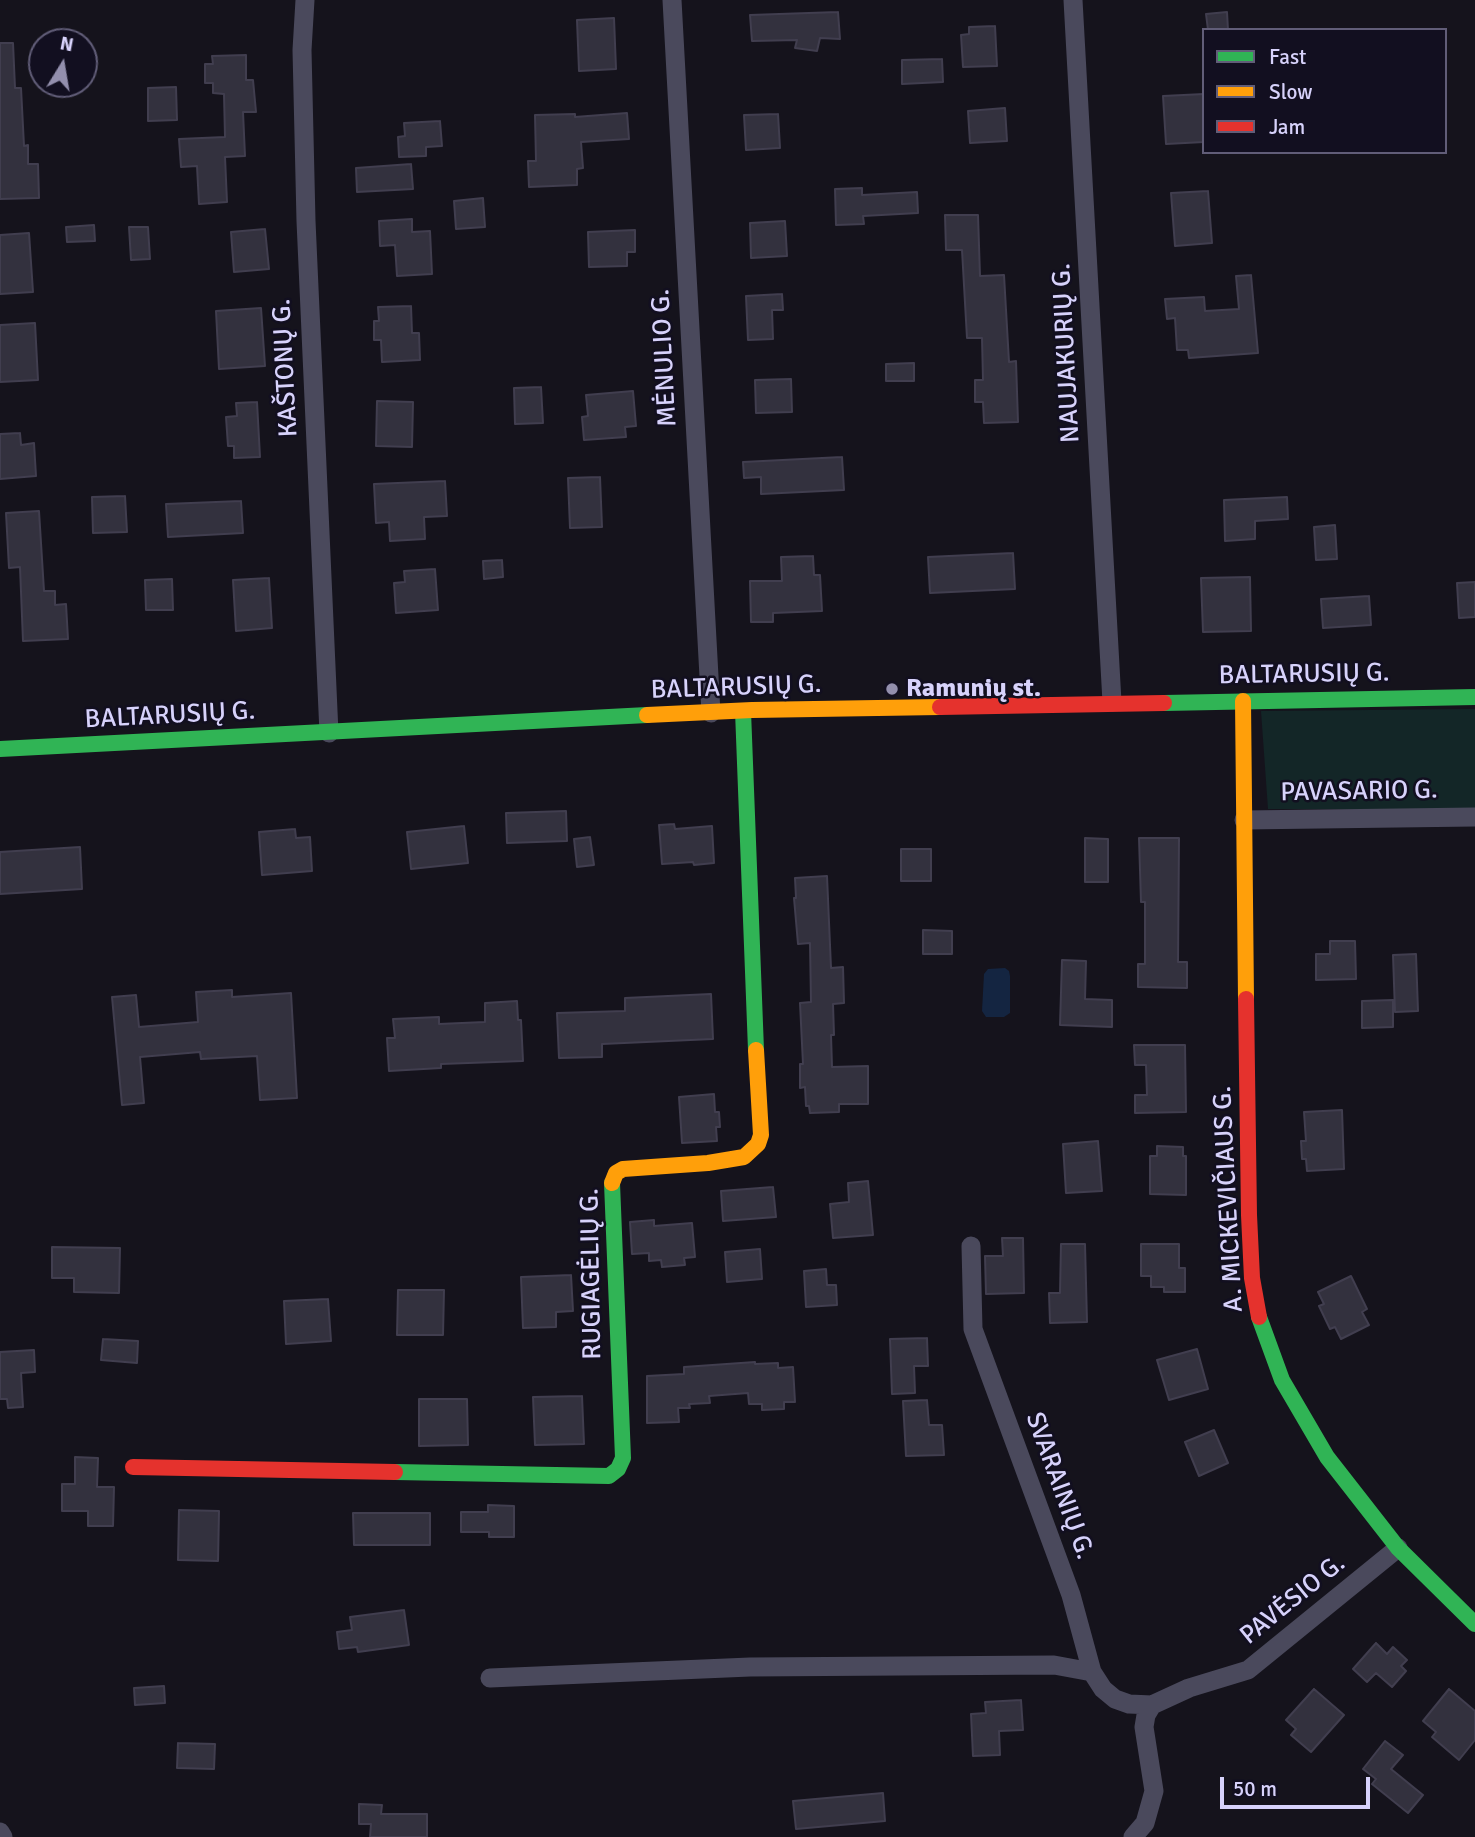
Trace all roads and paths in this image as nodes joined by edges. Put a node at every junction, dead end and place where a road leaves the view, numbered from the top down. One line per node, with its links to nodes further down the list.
1 (305, 0): 9 (street, KAŠTONŲ G.)
2 (672, 0): 8 (street, MĖNULIO G.)
3 (1073, 0): 6 (street, NAUJAKURIŲ G.)
4 (1475, 697): 5 (street, BALTARUSIŲ G.)
5 (1243, 701): 6 (street, BALTARUSIŲ G.); 12 (street, A. MICKEVIČIAUS G.)
6 (1112, 702): 7 (street, BALTARUSIŲ G.)
7 (743, 711): 8 (street, BALTARUSIŲ G.); 14 (street, RUGIAGĖLIŲ G.)
8 (710, 713): 9 (street, BALTARUSIŲ G.)
9 (329, 733): 10 (street, BALTARUSIŲ G.)
10 (0, 749)
11 (1475, 817): 12 (street, PAVASARIO G.)
12 (1244, 820): 15 (street, A. MICKEVIČIAUS G.)
13 (971, 1246): 17 (street, SVARAINIŲ G.)
14 (133, 1467)
15 (1398, 1548): 16 (street, A. MICKEVIČIAUS G.); 19 (street, PAVĖSIO G.)
16 (1475, 1623)
17 (1092, 1672): 18 (street); 19 (street, SVARAINIŲ G.)
18 (491, 1678)
19 (1152, 1704): 22 (street)
20 (0, 1832): 21 (street)
21 (3, 1837)
22 (1133, 1837)

